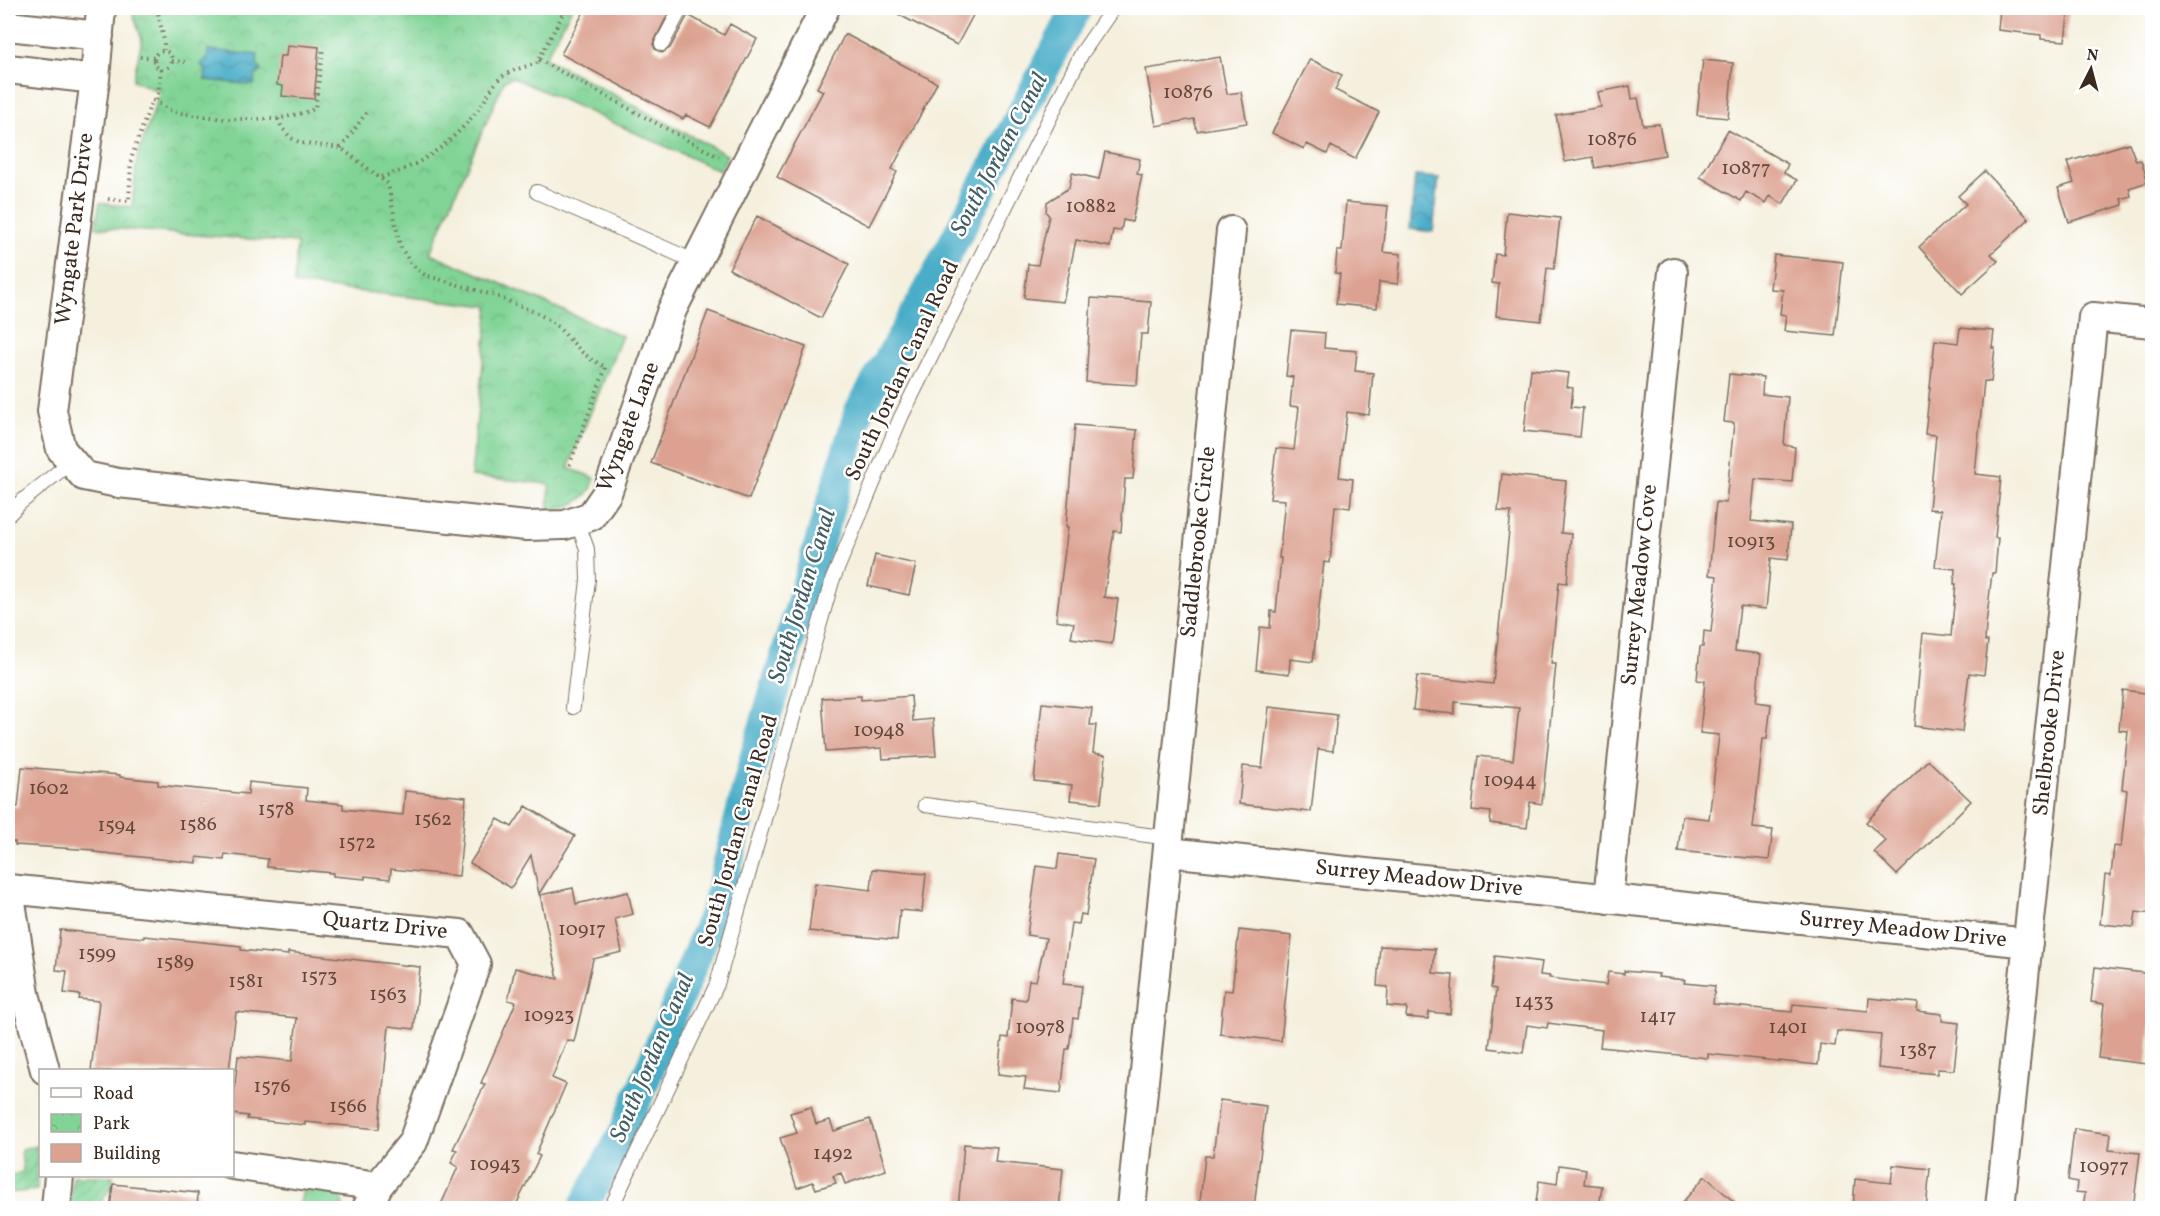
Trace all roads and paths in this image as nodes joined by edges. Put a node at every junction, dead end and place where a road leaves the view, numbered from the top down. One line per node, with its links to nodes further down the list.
1 (101, 8): 8 (street, Wyngate Park Drive)
2 (157, 8): 11 (path)
3 (566, 8): 14 (path)
4 (681, 8): 9 (lane)
5 (825, 8): 29 (street, Wyngate Lane)
6 (1113, 8): 47 (lane, South Jordan Canal Road)
7 (8, 26): 8 (street)
8 (99, 36): 19 (street, Wyngate Park Drive)
9 (662, 44)
10 (323, 48): 22 (path)
11 (164, 50): 13 (path); 15 (path)
12 (140, 57): 13 (path)
13 (154, 58): 18 (path)
14 (539, 60): 24 (path); 25 (path)
15 (172, 61): 16 (path); 18 (path)
16 (185, 62)
17 (8, 69): 19 (street)
18 (161, 69): 20 (path)
19 (95, 79): 32 (street, Wyngate Park Drive)
20 (157, 102): 22 (path); 27 (path)
21 (366, 113): 23 (path)
22 (278, 119): 23 (path)
23 (341, 148): 25 (path)
24 (720, 158)
25 (381, 177): 33 (path)
26 (537, 192): 29 (lane)
27 (101, 198)
28 (1231, 231): 38 (street, Saddlebrooke Circle)
29 (696, 262): 35 (street, Wyngate Lane)
30 (1673, 272): 40 (street, Surrey Meadow Cove)
31 (2152, 323): 41 (street, Shelbrooke Drive)
32 (66, 455): 34 (lane); 35 (street, Wyngate Lane)
33 (568, 469)
34 (8, 515)
35 (577, 521): 36 (lane)
36 (573, 707)
37 (924, 805): 38 (lane)
38 (1168, 845): 40 (street, Surrey Meadow Drive); 48 (street)
39 (8, 889): 42 (street); 45 (street, Quartz Drive)
40 (1608, 899): 41 (street, Surrey Meadow Drive)
41 (2028, 943): 49 (street, Shelbrooke Drive)
42 (45, 1069)
43 (234, 1165): 45 (street)
44 (59, 1177): 46 (street)
45 (373, 1197)
46 (56, 1209)
47 (611, 1209)
48 (1131, 1209)
49 (2000, 1209)

